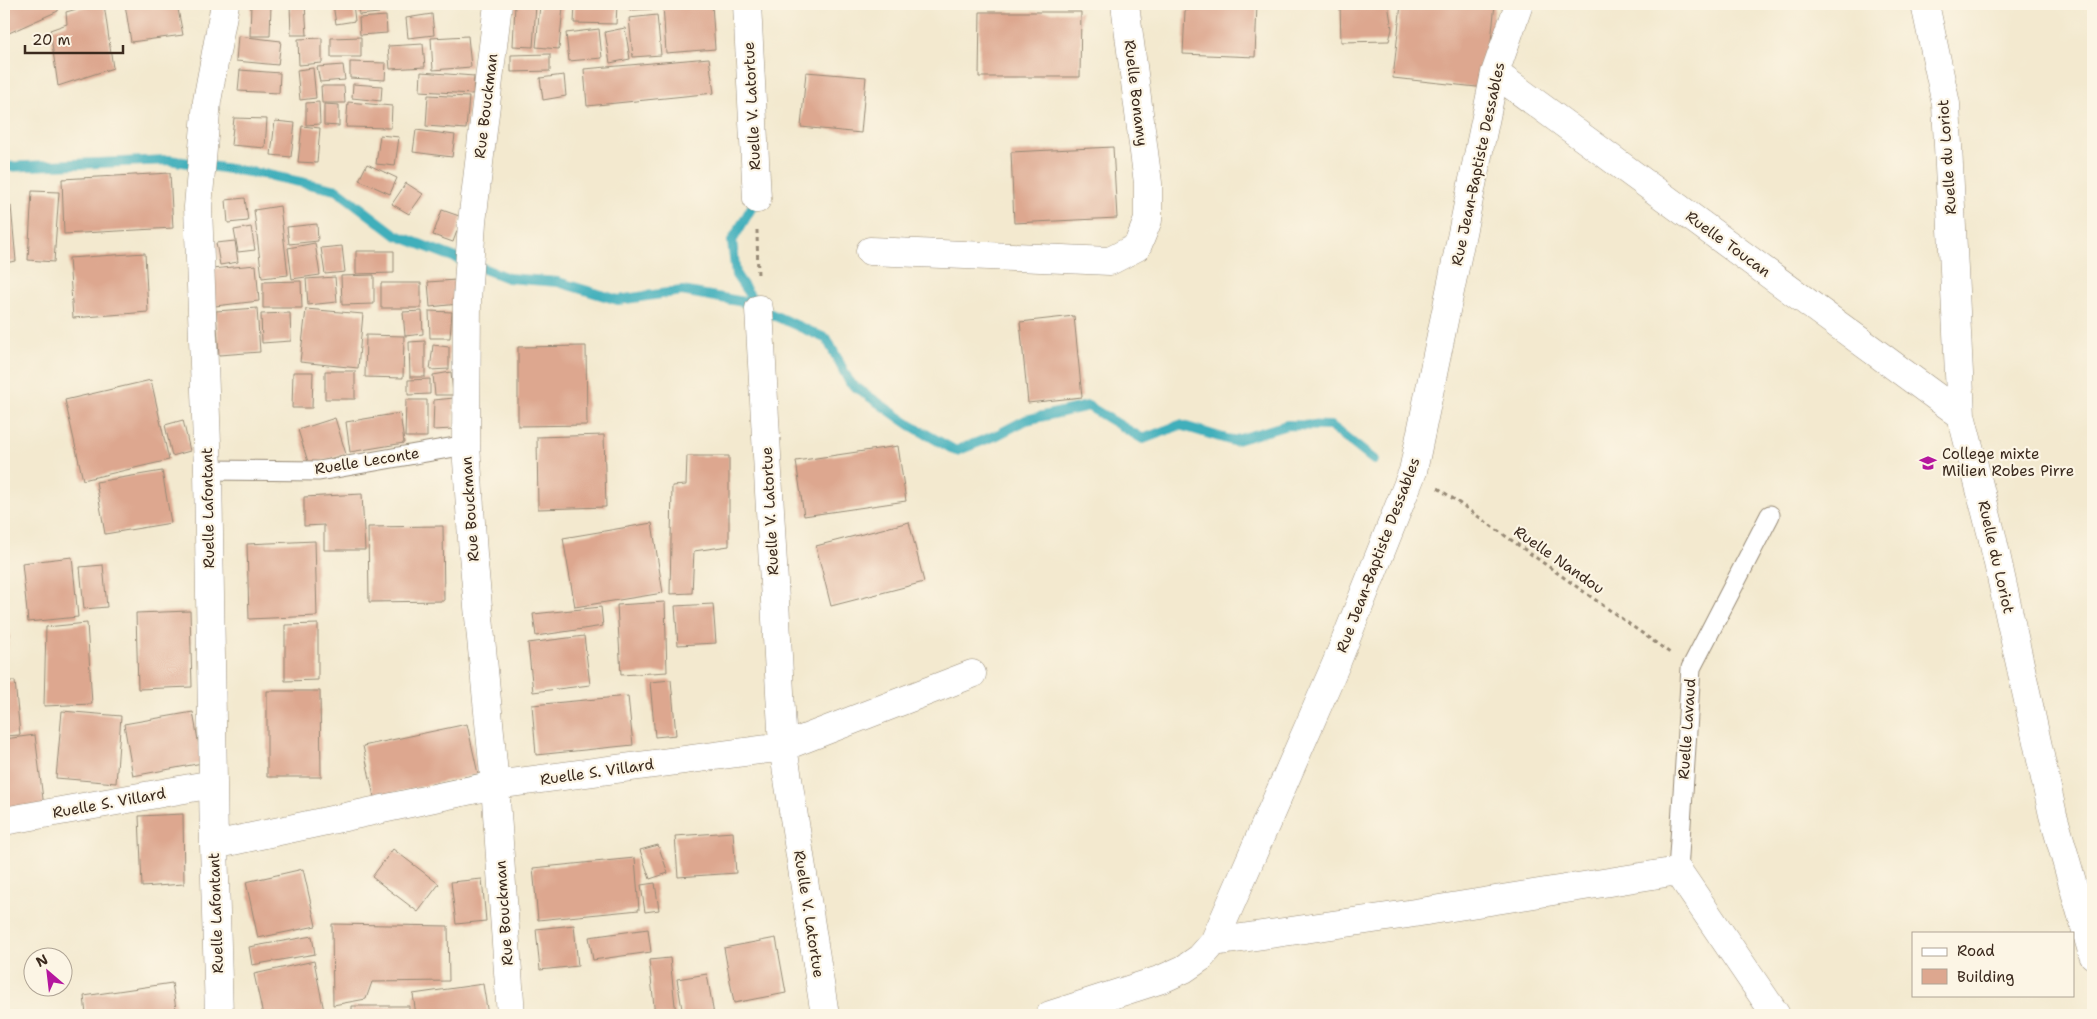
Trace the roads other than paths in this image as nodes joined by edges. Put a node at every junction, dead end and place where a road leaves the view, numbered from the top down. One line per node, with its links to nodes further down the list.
1 (225, 4): 13 (street, Ruelle Lafontant)
2 (498, 4): 12 (street, Rue Bouckman)
3 (747, 4): 8 (street, Ruelle V. Latortue)
4 (1125, 4): 9 (street, Ruelle Bonamy)
5 (1519, 4): 7 (street, Rue Jean-Baptiste Dessables)
6 (1925, 4): 11 (street, Ruelle du Loriot)
7 (1495, 74): 11 (street, Ruelle Toucan); 22 (street, Rue Jean-Baptiste Dessables)
8 (757, 199)
9 (870, 251)
10 (759, 309): 16 (street, Ruelle V. Latortue)
11 (1961, 414): 23 (street, Ruelle du Loriot)
12 (466, 445): 13 (lane, Ruelle Leconte); 18 (street, Rue Bouckman)
13 (208, 470): 17 (street, Ruelle Lafontant)
14 (1770, 515): 21 (lane, Ruelle Lavaud)
15 (972, 674): 16 (street, Ruelle S. Villard)
16 (783, 747): 18 (street, Ruelle S. Villard); 26 (street, Ruelle V. Latortue)
17 (213, 784): 19 (street, Ruelle S. Villard); 20 (street, Ruelle Lafontant)
18 (494, 785): 20 (street, Ruelle S. Villard); 25 (street, Rue Bouckman)
19 (4, 821)
20 (214, 846): 24 (street, Ruelle Lafontant)
21 (1678, 871): 22 (street); 28 (street)
22 (1214, 942): 27 (street, Rue Jean-Baptiste Dessables)
23 (2093, 955)
24 (219, 1015)
25 (511, 1015)
26 (825, 1015)
27 (1050, 1015)
28 (1776, 1015)

